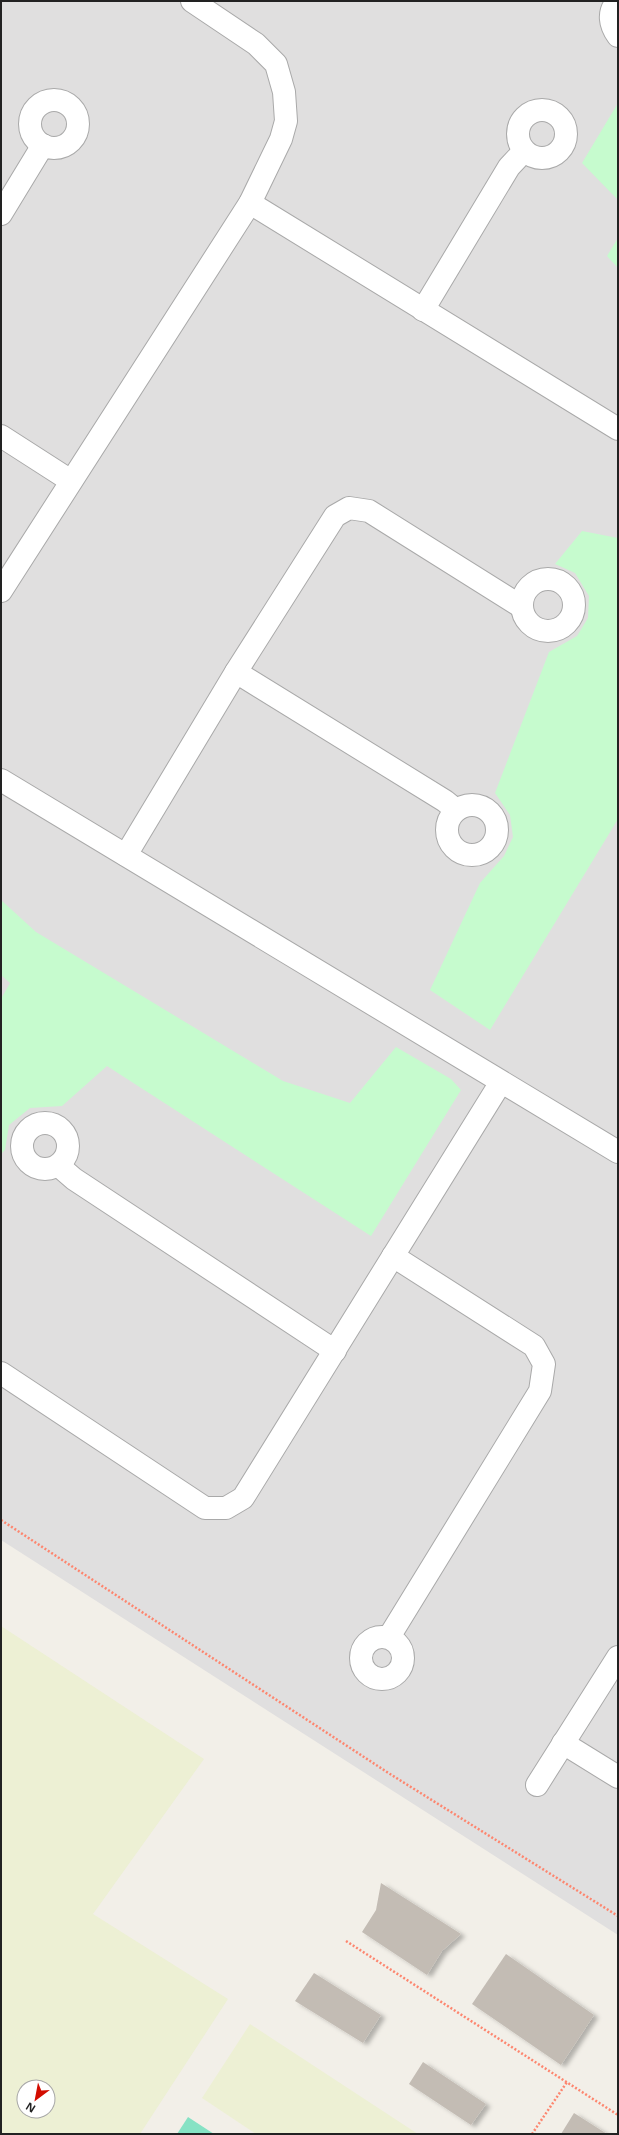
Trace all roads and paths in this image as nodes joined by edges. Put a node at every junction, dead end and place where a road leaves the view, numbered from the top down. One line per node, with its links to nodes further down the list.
1 (192, 1): 6 (street)
2 (614, 2): 3 (street)
3 (618, 36)
4 (43, 145): 7 (street)
5 (524, 151): 8 (street)
6 (250, 203): 8 (street); 11 (street)
7 (1, 214)
8 (423, 310): 9 (street)
9 (618, 429)
10 (1, 436): 11 (street)
11 (71, 481): 12 (street)
12 (1, 591)
13 (522, 607): 14 (street)
14 (236, 672): 16 (street); 17 (street)
15 (1, 780): 17 (street)
16 (456, 810)
17 (126, 855): 18 (street)
18 (501, 1082): 19 (street); 21 (street)
19 (618, 1152)
20 (59, 1166): 22 (street)
21 (393, 1256): 22 (street); 25 (street)
22 (335, 1351): 23 (street)
23 (1, 1373)
24 (1, 1520): 30 (path)
25 (389, 1637)
26 (618, 1657): 27 (street)
27 (563, 1743): 28 (street); 29 (street)
28 (618, 1777)
29 (537, 1785)
30 (618, 1916)
31 (346, 1941): 32 (path)
32 (567, 2082): 33 (path); 34 (path)
33 (618, 2115)
34 (532, 2134)

